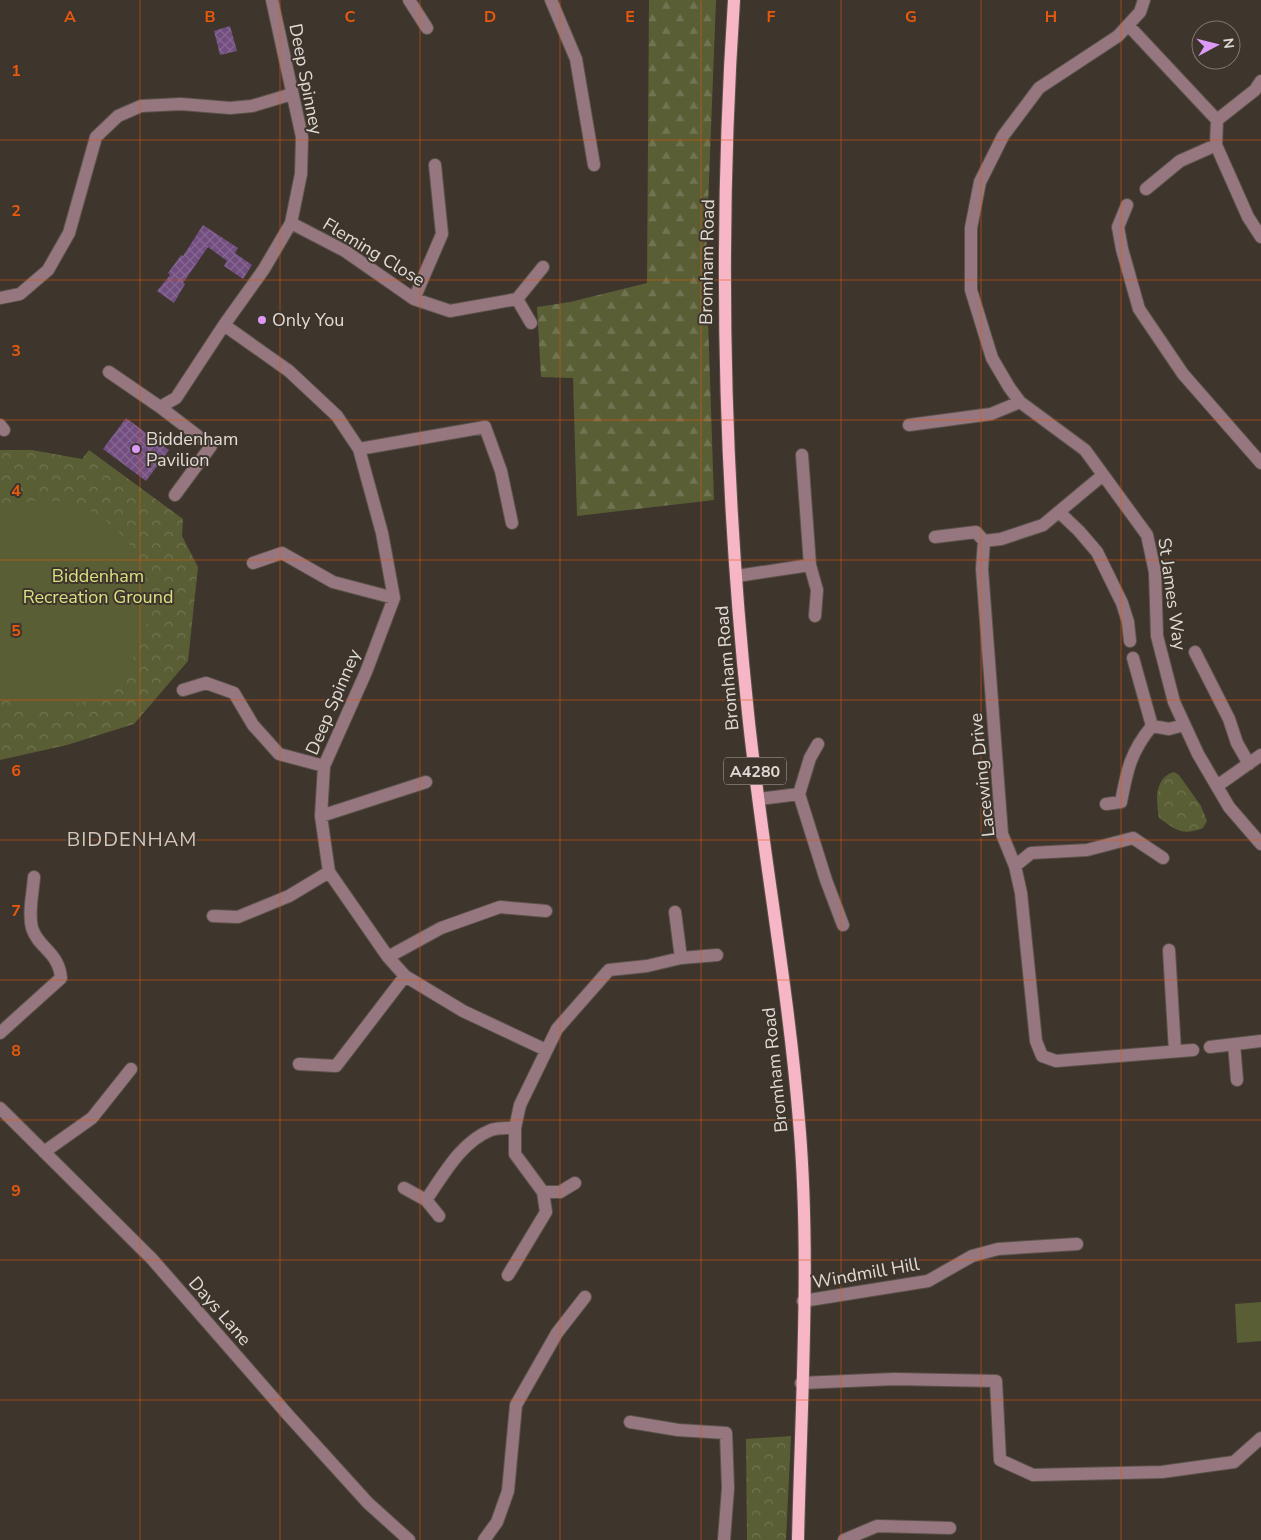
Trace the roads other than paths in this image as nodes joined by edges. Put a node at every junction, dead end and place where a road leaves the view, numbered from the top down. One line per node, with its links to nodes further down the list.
1 (272, 0): 9 (street, Deep Spinney)
2 (409, 0): 7 (street)
3 (551, 0): 13 (street)
4 (734, 0): 39 (main road, Bromham Road / A4280)
5 (1144, 0): 6 (street, St James Way)
6 (1128, 25): 10 (street); 25 (street, St James Way)
7 (427, 28)
8 (1261, 81): 10 (street)
9 (292, 94): 16 (street, Deep Spinney); 19 (street)
10 (1217, 120): 11 (street)
11 (1216, 145): 14 (street); 17 (street)
12 (435, 165): 20 (street)
13 (594, 165)
14 (1146, 189)
15 (1127, 205): 30 (street)
16 (291, 223): 20 (street, Fleming Close); 23 (street, Deep Spinney)
17 (1261, 237)
18 (543, 267): 21 (street)
19 (0, 298)
20 (414, 299): 21 (street, Fleming Close)
21 (517, 299): 22 (street)
22 (531, 323)
23 (224, 325): 26 (street, Deep Spinney); 28 (street)
24 (109, 372): 26 (street)
25 (1020, 402): 27 (street); 31 (street, St James Way)
26 (160, 407): 32 (street)
27 (909, 425)
28 (359, 449): 34 (street); 40 (street)
29 (802, 455): 38 (street)
30 (1261, 463)
31 (1103, 475): 33 (street); 46 (street, St James Way)
32 (175, 495)
33 (1059, 512): 36 (street); 42 (street)
34 (512, 523)
35 (935, 537): 36 (street)
36 (984, 541): 60 (street, Lacewing Drive)
37 (253, 563): 40 (street)
38 (810, 565): 39 (street); 41 (street)
39 (736, 576): 55 (main road, Bromham Road / A4280)
40 (394, 598): 51 (street, Deep Spinney)
41 (815, 616)
42 (1130, 641)
43 (1195, 652): 50 (street)
44 (1133, 658): 47 (street)
45 (183, 690): 51 (street)
46 (1184, 725): 47 (street); 53 (street, St James Way)
47 (1152, 726): 56 (street)
48 (818, 744): 54 (street)
49 (1261, 755): 50 (street)
50 (1249, 764): 53 (street)
51 (324, 766): 57 (street, Deep Spinney)
52 (426, 782): 57 (street)
53 (1217, 786): 58 (street, St James Way)
54 (799, 794): 55 (street); 66 (street)
55 (759, 799): 93 (main road, Bromham Road / A4280)
56 (1106, 804)
57 (320, 816): 61 (street, Deep Spinney)
58 (1261, 844)
59 (1163, 858): 60 (street)
60 (1015, 866): 78 (street, Lacewing Drive)
61 (329, 872): 65 (street); 69 (street, Deep Spinney)
62 (34, 877): 72 (street)
63 (546, 911): 69 (street)
64 (675, 912): 70 (street)
65 (213, 916)
66 (844, 925)
67 (1169, 950): 78 (street)
68 (717, 955): 70 (street)
69 (388, 957): 71 (street, Deep Spinney)
70 (681, 958): 76 (street)
71 (405, 976): 76 (street, Deep Spinney); 79 (street)
72 (0, 1033)
73 (1261, 1041): 74 (street)
74 (1234, 1044): 75 (street); 81 (street)
75 (1210, 1047)
76 (546, 1050): 83 (street)
77 (1193, 1050): 78 (street)
78 (1175, 1051)
79 (299, 1064)
80 (131, 1069): 84 (street)
81 (1237, 1080)
82 (0, 1108): 84 (street, Days Lane)
83 (515, 1128): 87 (street); 88 (street)
84 (44, 1152): 98 (street, Days Lane)
85 (575, 1184): 87 (street)
86 (404, 1188): 88 (street)
87 (543, 1192): 91 (street)
88 (426, 1200): 89 (street)
89 (439, 1216)
90 (1077, 1244): 93 (street, Windmill Hill)
91 (508, 1275)
92 (585, 1297): 99 (street)
93 (803, 1301): 94 (main road, Bromham Road / A4280)
94 (802, 1383): 96 (street); 101 (main road, Bromham Road / A4280)
95 (630, 1422): 100 (street)
96 (1261, 1438)
97 (950, 1528): 102 (street)
98 (410, 1540)
99 (484, 1540)
100 (724, 1540)
101 (798, 1540)
102 (844, 1540)

